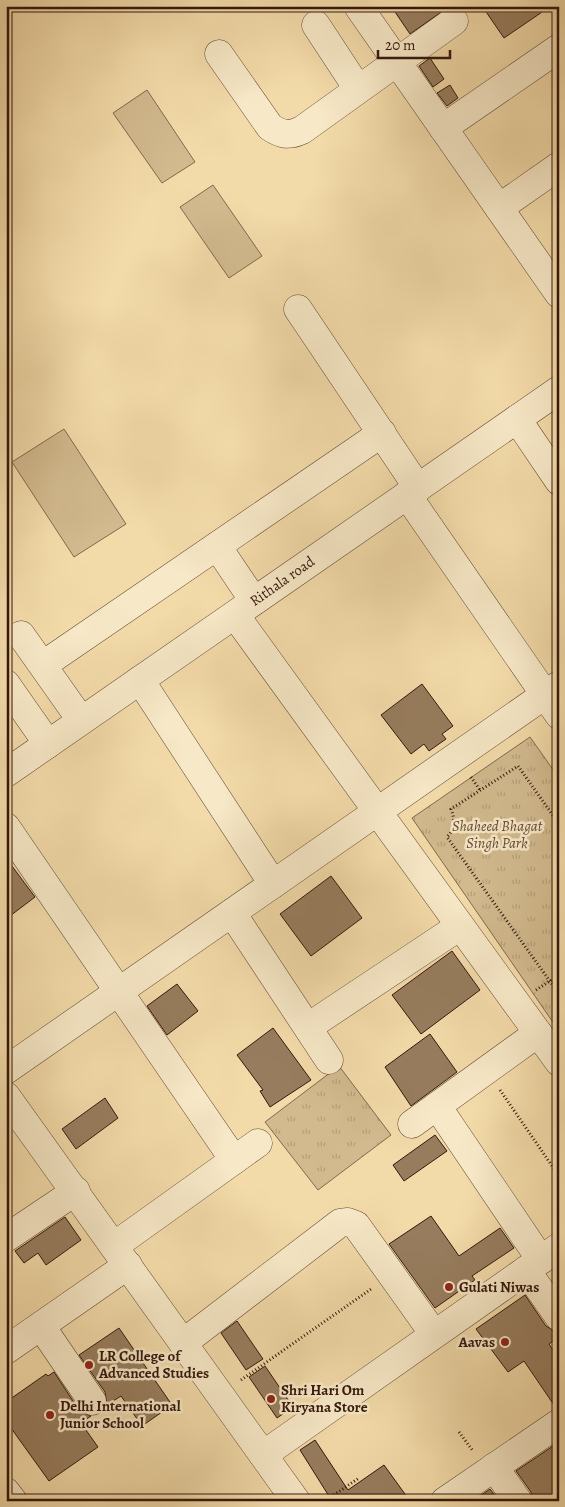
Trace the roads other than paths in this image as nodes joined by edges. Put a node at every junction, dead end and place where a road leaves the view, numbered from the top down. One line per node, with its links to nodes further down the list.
1 (358, 6): 6 (street)
2 (454, 20): 6 (street)
3 (316, 25): 7 (street)
4 (559, 48): 8 (street)
5 (219, 54): 7 (street)
6 (396, 61): 7 (street); 8 (street)
7 (358, 89)
8 (443, 128): 10 (street)
9 (559, 166): 10 (street)
10 (499, 208): 11 (street)
11 (559, 294)
12 (298, 309): 15 (street)
13 (559, 390): 14 (street, Rithala road)
14 (517, 419): 16 (street); 17 (street, Rithala road)
15 (382, 433): 17 (street); 18 (street)
16 (559, 481)
17 (413, 491): 19 (street, Rithala road); 24 (street)
18 (217, 546): 19 (street); 21 (street)
19 (244, 608): 22 (street, Rithala road); 28 (street)
20 (21, 636): 21 (street)
21 (43, 665): 25 (street)
22 (140, 680): 25 (street, Rithala road); 30 (street)
23 (6, 684): 26 (street)
24 (554, 698): 28 (street)
25 (81, 720): 26 (street, Rithala road)
26 (48, 744): 27 (street, Rithala road)
27 (6, 773)
28 (377, 812): 30 (street); 32 (street)
29 (6, 827): 33 (street)
30 (273, 884): 31 (street)
31 (232, 913): 33 (street); 34 (street)
32 (460, 926): 34 (street); 35 (street)
33 (119, 992): 38 (street); 43 (street)
34 (308, 1028): 36 (street)
35 (538, 1033): 37 (street); 39 (street)
36 (329, 1060)
37 (559, 1062)
38 (6, 1070)
39 (437, 1106): 41 (street); 47 (street)
40 (11, 1112): 44 (street)
41 (412, 1124)
42 (258, 1143): 43 (street)
43 (234, 1160): 46 (street)
44 (76, 1191): 45 (street); 46 (street)
45 (6, 1238)
46 (121, 1255): 49 (street); 51 (street)
47 (542, 1259): 48 (street); 50 (street)
48 (559, 1317)
49 (42, 1326): 52 (street); 53 (street)
50 (434, 1334): 51 (street); 55 (street)
51 (183, 1343): 55 (street)
52 (6, 1350)
53 (92, 1401)
54 (559, 1423): 56 (street)
55 (263, 1455): 59 (street)
56 (494, 1468): 60 (street); 61 (street)
57 (6, 1492): 58 (street)
58 (13, 1501)
59 (296, 1501)
60 (445, 1501)
61 (518, 1501)

